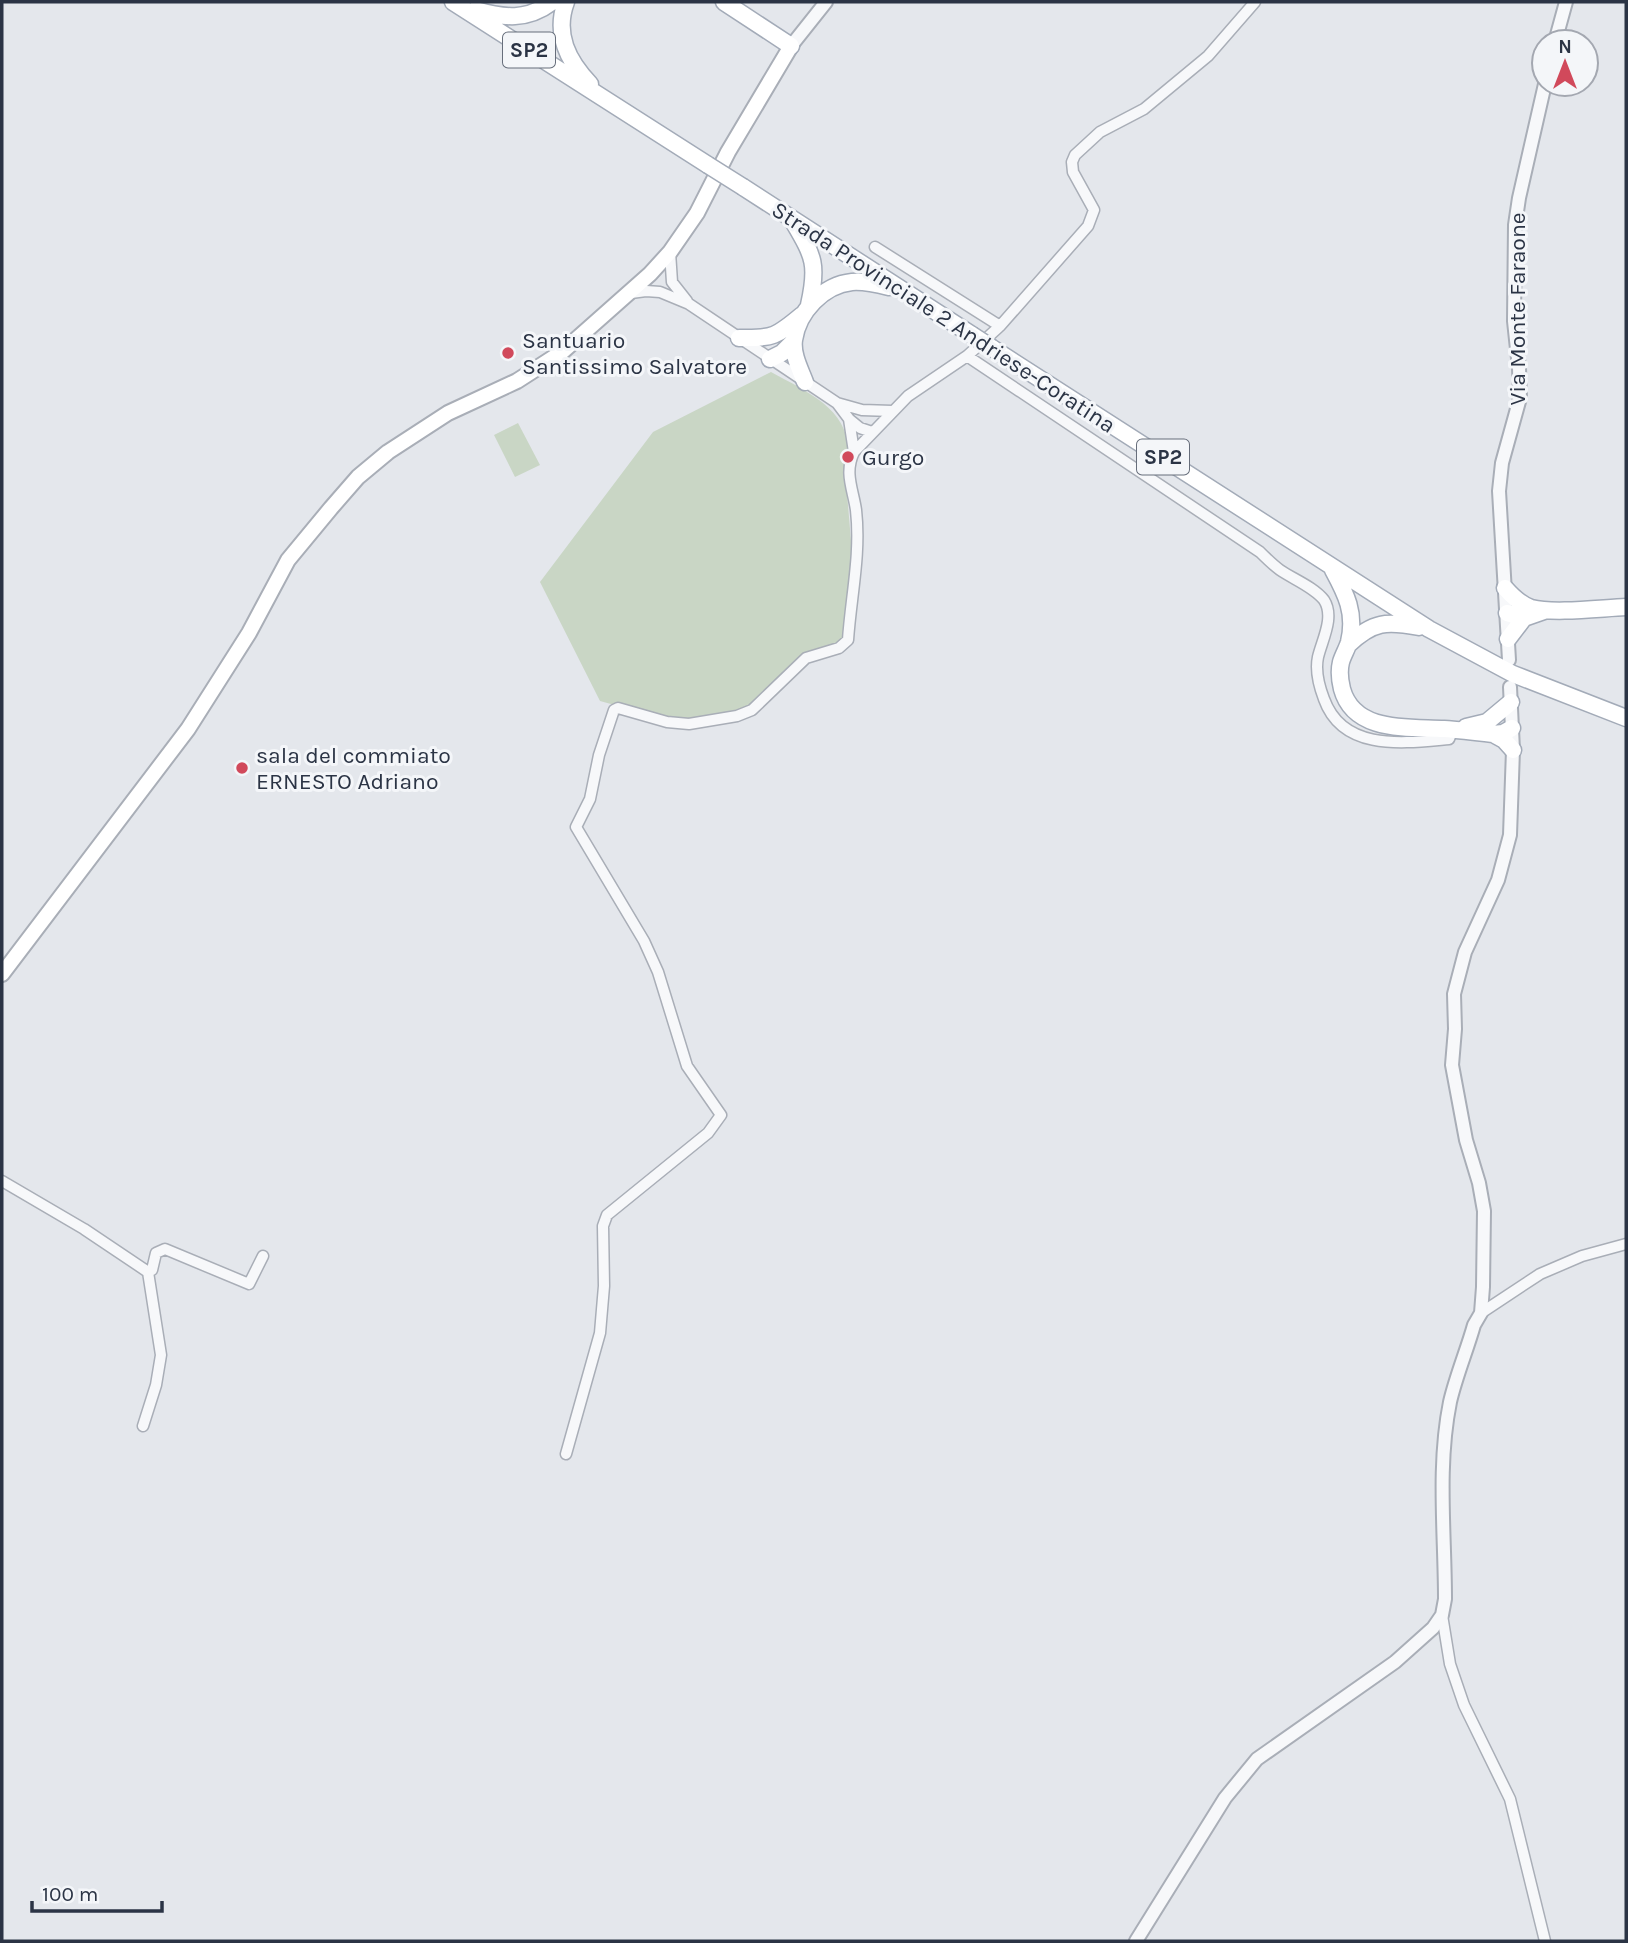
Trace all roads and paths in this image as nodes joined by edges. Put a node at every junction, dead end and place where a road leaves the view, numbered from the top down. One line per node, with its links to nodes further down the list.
1 (552, 2): 7 (main road)
2 (566, 2): 10 (main road)
3 (724, 2): 9 (main road)
4 (826, 2): 9 (street)
5 (1255, 2): 22 (street)
6 (1566, 2): 8 (street)
7 (455, 3): 10 (main road, Strada Provinciale 2 Andriese-Coratina / SP2)
8 (1559, 28)
9 (791, 46): 14 (main road)
10 (601, 97): 12 (main road, Strada Provinciale 2 Andriese-Coratina / SP2, bridge)
11 (1542, 98): 35 (street, Via Monte Faraone)
12 (790, 218): 17 (main road, Strada Provinciale 2 Andriese-Coratina / SP2); 21 (main road)
13 (875, 247): 22 (street)
14 (670, 252): 15 (main road); 16 (street)
15 (650, 274): 16 (street); 18 (street); 19 (main road)
16 (671, 282): 20 (street)
17 (902, 290): 21 (main road); 34 (main road, Strada Provinciale 2 Andriese-Coratina / SP2, bridge)
18 (660, 292): 19 (street); 20 (street)
19 (630, 293): 51 (main road)
20 (689, 304): 23 (street)
21 (806, 310): 24 (main road)
22 (1000, 326): 25 (street)
23 (739, 338): 24 (main road); 26 (street)
24 (786, 338): 26 (main road); 27 (main road)
25 (967, 356): 30 (street); 49 (street)
26 (770, 359): 27 (street)
27 (805, 382): 28 (street)
28 (837, 403): 29 (street); 31 (street)
29 (862, 410): 30 (street); 32 (street)
30 (892, 411): 32 (street)
31 (849, 419): 32 (street); 33 (street)
32 (872, 432): 33 (street)
33 (854, 452): 58 (street)
34 (1332, 567): 39 (main road, Strada Provinciale 2 Andriese-Coratina / SP2); 41 (main road)
35 (1505, 588): 37 (main road); 38 (street, Via Monte Faraone)
36 (1626, 607): 37 (main road)
37 (1534, 612): 38 (main road); 40 (main road)
38 (1507, 613): 40 (street, Via Monte Faraone)
39 (1429, 629): 41 (main road); 44 (main road, Strada Provinciale 2 Andriese-Coratina / SP2)
40 (1508, 639): 42 (street, Via Monte Faraone)
41 (1348, 645): 49 (main road)
42 (1509, 660)
43 (1511, 695): 47 (main road); 48 (street)
44 (1593, 706): 45 (main road); 46 (main road, Strada Provinciale 2 Andriese-Coratina / SP2)
45 (1626, 707)
46 (1626, 718)
47 (1490, 728): 48 (main road); 49 (main road); 50 (main road)
48 (1512, 728): 50 (street)
49 (1453, 729)
50 (1513, 750): 56 (street)
51 (2, 974)
52 (2, 1181): 55 (street)
53 (1626, 1244): 56 (street)
54 (263, 1256): 55 (street)
55 (148, 1272): 57 (street)
56 (1480, 1313): 59 (street)
57 (142, 1426)
58 (566, 1454)
59 (1442, 1615): 60 (street); 61 (street)
60 (1136, 1941)
61 (1545, 1941)

